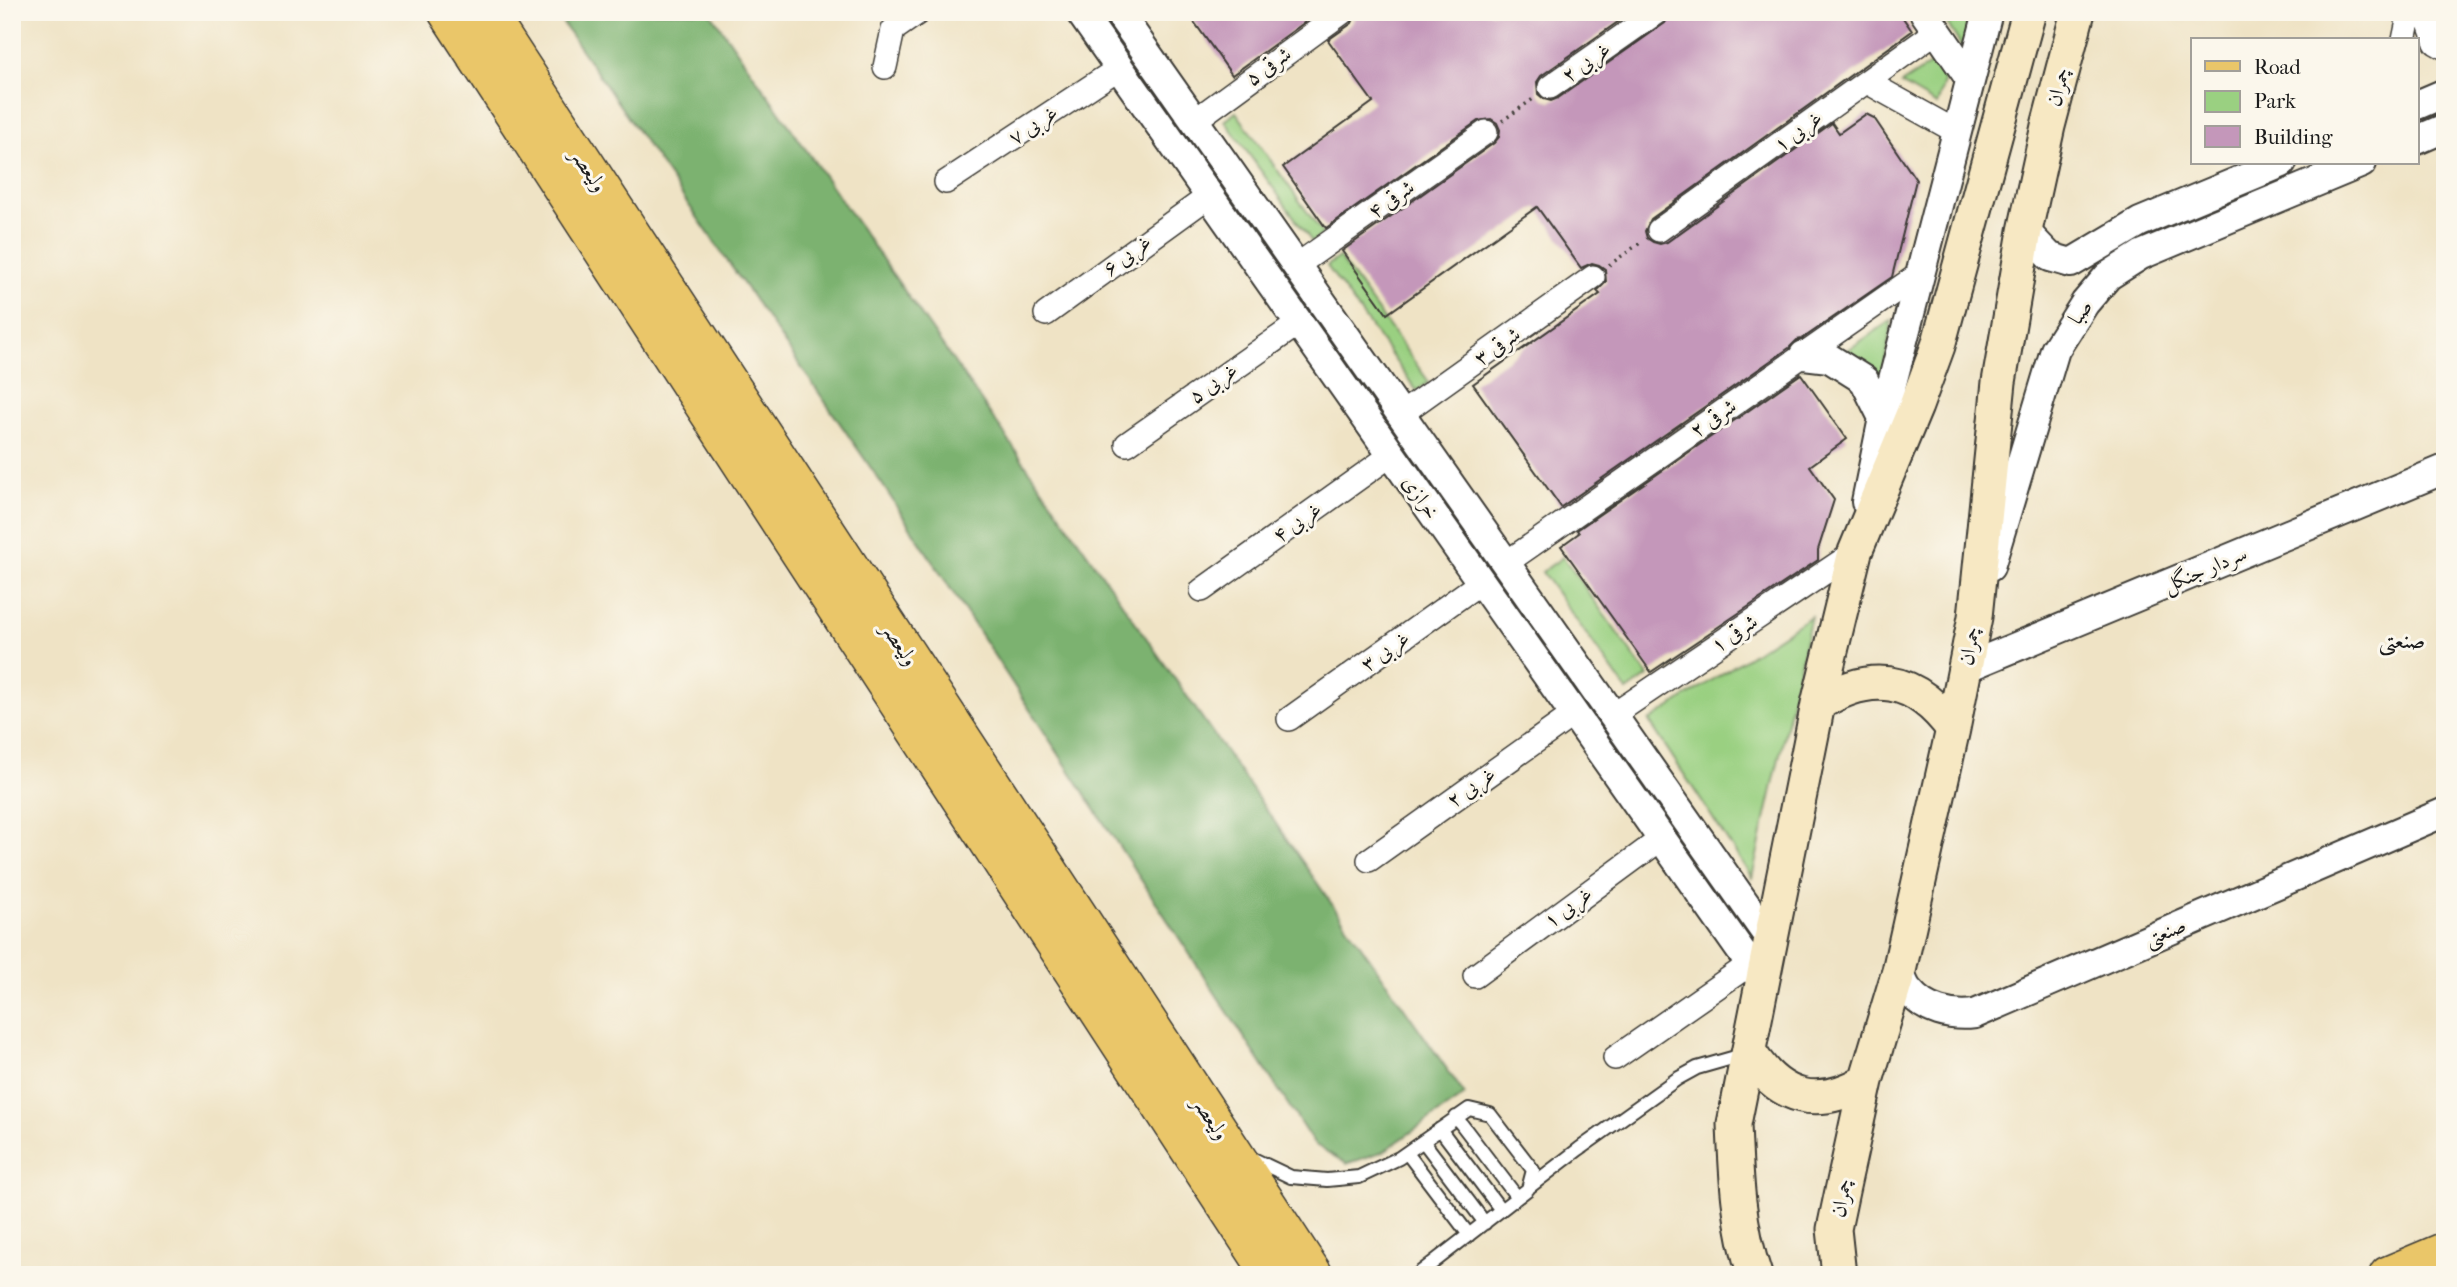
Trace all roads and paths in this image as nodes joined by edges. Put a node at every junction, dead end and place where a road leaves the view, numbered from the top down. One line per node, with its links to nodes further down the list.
1 (447, 12): 78 (main road, ولیعصر)
2 (486, 12): 69 (main road, ولیعصر)
3 (919, 12): 16 (street)
4 (1080, 12): 17 (street, خرازی)
5 (1118, 12): 23 (street, خرازی)
6 (1343, 12): 23 (street, ۵ شرقی)
7 (1657, 12): 20 (street, ۲ غربی)
8 (1988, 12): 18 (street)
9 (2029, 12): 46 (main road)
10 (2078, 12): 34 (main road, چمران)
11 (2410, 12): 14 (street)
12 (2425, 12): 15 (street)
13 (1930, 21): 18 (street); 19 (street, ۱ غربی)
14 (2404, 38)
15 (2445, 48)
16 (885, 67)
17 (1119, 68): 30 (street, ۷ غربی); 32 (street, خرازی)
18 (1970, 79): 26 (street)
19 (1867, 82): 26 (street); 33 (street, ۱ غربی)
20 (1550, 87): 25 (path)
21 (2445, 93): 22 (street)
22 (2418, 106)
23 (1194, 121): 31 (street, خرازی)
24 (2445, 128): 27 (street)
25 (1486, 132): 35 (street, ۴ شرقی)
26 (1957, 132): 36 (street)
27 (2418, 140)
28 (2279, 164): 34 (street)
29 (2360, 164): 50 (street, صبا)
30 (946, 182)
31 (1243, 190): 32 (street); 35 (street, خرازی)
32 (1213, 202): 38 (street, ۶ غربی); 39 (street, خرازی)
33 (1659, 230): 37 (path)
34 (2025, 231): 50 (main road, چمران)
35 (1296, 266): 41 (street, خرازی)
36 (1920, 273): 40 (street, ۲ شرقی); 42 (street)
37 (1593, 277): 41 (street, ۳ شرقی)
38 (1046, 314)
39 (1299, 323): 43 (street, ۵ غربی); 44 (street, خرازی)
40 (1804, 355): 42 (street); 47 (street, ۲ شرقی)
41 (1401, 414): 47 (street, خرازی)
42 (1883, 418): 46 (street)
43 (1127, 444)
44 (1391, 455): 48 (street, خرازی); 49 (street, ۴ غربی)
45 (2445, 469): 51 (street, سردار جنگل)
46 (1855, 552): 52 (main road); 54 (street, ۱ شرقی)
47 (1506, 563): 54 (street, خرازی)
48 (1481, 582): 53 (street, خرازی); 55 (street, ۳ غربی)
49 (1202, 590)
50 (1975, 617): 51 (main road, چمران)
51 (1965, 668): 56 (main road, چمران)
52 (1818, 704): 56 (main road); 60 (main road)
53 (1574, 714): 58 (street, خرازی); 59 (street, ۲ غربی)
54 (1613, 715): 60 (street, خرازی)
55 (1289, 719)
56 (1954, 729): 61 (main road, چمران)
57 (2445, 812): 61 (street, صنعتی)
58 (1661, 839): 60 (street, خرازی); 62 (street, ۱ غربی)
59 (1369, 860)
60 (1761, 961): 63 (main road); 64 (street)
61 (1899, 971): 65 (main road, چمران)
62 (1475, 976)
63 (1750, 1053): 65 (main road); 71 (lane); 80 (main road)
64 (1615, 1058)
65 (1867, 1081): 81 (main road, چمران)
66 (1456, 1117): 67 (lane); 71 (lane); 72 (lane)
67 (1440, 1129): 68 (lane); 73 (lane)
68 (1423, 1141): 70 (lane); 74 (lane)
69 (1231, 1149): 70 (lane); 79 (main road, ولیعصر)
70 (1406, 1153): 75 (lane)
71 (1528, 1189): 72 (lane)
72 (1517, 1197): 73 (lane)
73 (1501, 1210): 74 (lane)
74 (1485, 1223): 75 (lane)
75 (1469, 1235): 77 (lane)
76 (2445, 1251): 82 (main road)
77 (1425, 1272)
78 (1271, 1275)
79 (1314, 1275)
80 (1755, 1275)
81 (1839, 1275)
82 (2388, 1275)

